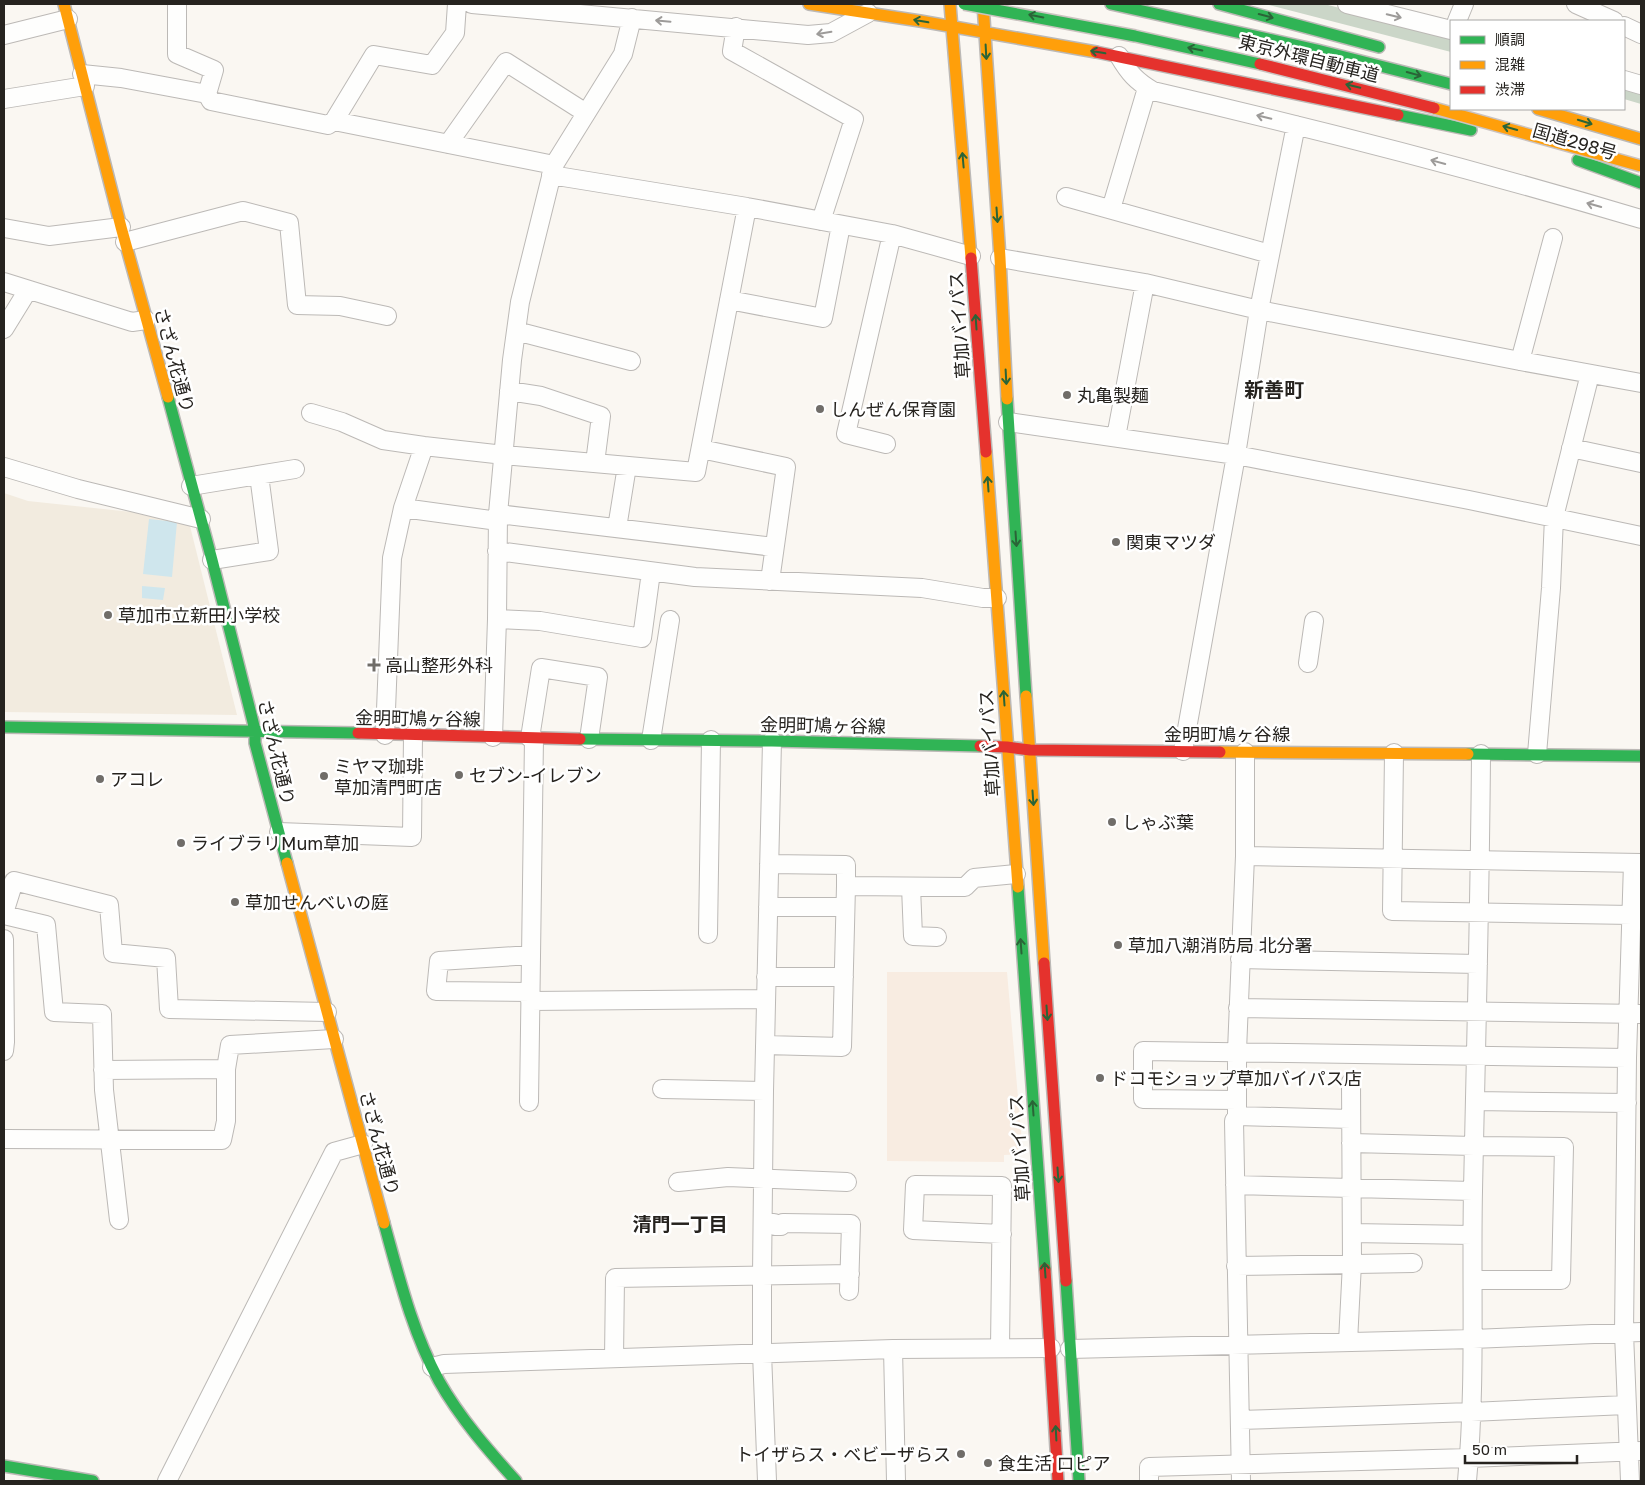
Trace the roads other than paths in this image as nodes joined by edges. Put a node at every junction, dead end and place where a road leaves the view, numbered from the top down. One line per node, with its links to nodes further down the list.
1 (177, 4): 35 (street)
2 (458, 4): 39 (street)
3 (472, 4): 16 (street)
4 (810, 4): 14 (main road)
5 (950, 4): 21 (main road, 草加バイパス)
6 (964, 4): 45 (main road, 東京外環自動車道, one-way to 6, bridge)
7 (984, 4): 23 (main road)
8 (1110, 4): 32 (main road, 東京外環自動車道, one-way to 32)
9 (1219, 4): 15 (main road, one-way to 15)
10 (1347, 4): 22 (street, one-way to 22)
11 (1464, 4): 17 (street)
12 (1576, 4): 18 (street)
13 (66, 11): 25 (street); 30 (main road, さざん花通り)
14 (868, 12): 20 (street, one-way to 20); 21 (main road, one-way to 14)
15 (1210, 13)
16 (632, 18): 20 (street, one-way to 16); 38 (street)
17 (1457, 20)
18 (1612, 20)
19 (1625, 26): 24 (street)
20 (736, 27): 53 (street)
21 (951, 27): 23 (main road); 60 (main road, 草加バイパス, one-way to 21)
22 (1450, 30)
23 (985, 32): 26 (main road, one-way to 23); 61 (main road, one-way to 61)
24 (1641, 34)
25 (4, 35)
26 (1123, 49): 34 (street); 41 (main road)
27 (1167, 55): 41 (main road, 国道298号)
28 (1416, 63): 29 (main road)
29 (1450, 73)
30 (83, 80): 35 (street); 36 (street); 56 (main road, さざん花通り)
31 (1625, 80): 33 (street)
32 (1450, 84)
33 (1641, 86)
34 (1148, 88): 40 (street, one-way to 34); 51 (street)
35 (207, 94): 39 (street)
36 (4, 99)
37 (1541, 110): 42 (main road, one-way to 42)
38 (586, 113): 43 (street); 46 (street)
39 (334, 121): 43 (street)
40 (1296, 125): 52 (street, one-way to 40); 59 (street)
41 (1471, 130): 44 (main road, 国道298号)
42 (1641, 139)
43 (448, 144): 46 (street)
44 (1578, 160): 47 (main road, 国道298号); 48 (main road)
45 (1641, 166)
46 (553, 170): 50 (street); 70 (street)
47 (1641, 178)
48 (1641, 183)
49 (1066, 196): 51 (street)
50 (747, 207): 53 (street); 65 (street)
51 (1110, 209): 59 (street)
52 (1641, 219)
53 (822, 221): 54 (street)
54 (841, 224): 57 (street); 65 (street)
55 (4, 228): 56 (street)
56 (123, 234): 67 (street); 68 (main road, さざん花通り)
57 (892, 234): 60 (street); 79 (street)
58 (1553, 238): 72 (street)
59 (1270, 254): 66 (street)
60 (971, 256): 103 (main road, 草加バイパス, one-way to 60)
61 (1000, 258): 63 (street); 77 (main road, one-way to 77)
62 (4, 282): 64 (street)
63 (1145, 283): 66 (street); 78 (street)
64 (28, 290): 68 (street); 69 (street)
65 (729, 300): 82 (street)
66 (1259, 310): 72 (street); 84 (street)
67 (387, 316)
68 (146, 320): 91 (main road, さざん花通り)
69 (4, 329)
70 (516, 331): 71 (street); 75 (street)
71 (631, 361)
72 (1520, 361): 73 (street)
73 (1590, 374): 74 (street); 81 (street)
74 (1641, 383)
75 (509, 391): 83 (street); 85 (street)
76 (311, 413): 80 (street)
77 (1008, 422): 78 (street); 119 (main road, one-way to 119)
78 (1116, 437): 84 (street)
79 (886, 444)
80 (424, 446): 83 (street); 92 (street)
81 (1571, 448): 86 (street); 94 (street)
82 (700, 449): 87 (street); 98 (street)
83 (504, 455): 85 (street); 93 (street)
84 (1236, 455): 94 (street); 120 (street)
85 (595, 463): 87 (street)
86 (1641, 463)
87 (628, 466): 96 (street)
88 (4, 467): 95 (street)
89 (295, 469): 90 (street)
90 (259, 475): 91 (street); 100 (street)
91 (191, 486): 95 (main road, さざん花通り)
92 (403, 508): 93 (street); 110 (street)
93 (498, 517): 96 (street); 99 (street)
94 (1554, 518): 97 (street); 124 (street)
95 (200, 520): 100 (main road, さざん花通り)
96 (617, 528): 98 (street)
97 (1641, 536)
98 (774, 547): 102 (street)
99 (497, 551): 101 (street); 104 (street)
100 (212, 560): 109 (main road, さざん花通り)
101 (651, 572): 102 (street); 104 (street)
102 (770, 581): 103 (street)
103 (997, 598): 118 (main road, 草加バイパス, one-way to 103)
104 (497, 619): 112 (street)
105 (670, 620): 115 (street)
106 (1314, 621): 107 (street)
107 (1308, 664)
108 (4, 727): 109 (main road, 金明町鳩ヶ谷線)
109 (254, 730): 110 (main road, 金明町鳩ヶ谷線); 126 (main road, さざん花通り)
110 (385, 735): 111 (main road, 金明町鳩ヶ谷線)
111 (413, 735): 112 (main road, 金明町鳩ヶ谷線); 126 (street)
112 (493, 737): 113 (main road, 金明町鳩ヶ谷線)
113 (532, 738): 114 (main road, 金明町鳩ヶ谷線); 114 (street); 143 (street)
114 (589, 739): 115 (main road, 金明町鳩ヶ谷線)
115 (651, 740): 116 (main road, 金明町鳩ヶ谷線)
116 (711, 740): 117 (main road, 金明町鳩ヶ谷線); 140 (street)
117 (772, 741): 118 (main road, 金明町鳩ヶ谷線); 131 (street)
118 (1007, 747): 119 (main road, 金明町鳩ヶ谷線); 132 (main road, 草加バイパス)
119 (1030, 750): 120 (main road, 金明町鳩ヶ谷線); 201 (main road, one-way to 201)
120 (1183, 752): 121 (main road, 金明町鳩ヶ谷線)
121 (1245, 752): 122 (main road, 金明町鳩ヶ谷線); 127 (street)
122 (1394, 753): 123 (main road, 金明町鳩ヶ谷線); 128 (street)
123 (1481, 754): 124 (main road, 金明町鳩ヶ谷線); 129 (street)
124 (1537, 754): 125 (main road, 金明町鳩ヶ谷線)
125 (1641, 756)
126 (279, 832): 152 (main road, さざん花通り)
127 (1245, 856): 128 (street); 144 (street)
128 (1392, 859): 129 (street); 137 (street)
129 (1480, 860): 130 (street); 137 (street)
130 (1637, 863): 139 (street)
131 (769, 864): 133 (street); 135 (street)
132 (1016, 874): 134 (street); 199 (main road, 草加バイパス, one-way to 132)
133 (846, 886): 134 (street); 136 (street)
134 (912, 887): 141 (street)
135 (768, 907): 136 (street); 146 (street)
136 (845, 907): 147 (street)
137 (1479, 913): 139 (street); 145 (street)
138 (4, 914): 152 (street); 160 (street)
139 (1632, 916): 153 (street)
140 (708, 934)
141 (936, 937)
142 (4, 939): 156 (street)
143 (531, 955): 148 (street); 148 (street)
144 (1240, 960): 145 (street); 150 (street)
145 (1478, 964): 151 (street)
146 (766, 977): 147 (street); 149 (street)
147 (844, 977): 155 (street)
148 (530, 996): 149 (street); 167 (street)
149 (766, 1000): 155 (street)
150 (1238, 1008): 151 (street); 157 (street)
151 (1477, 1010): 153 (street); 158 (street)
152 (327, 1012): 154 (main road, さざん花通り)
153 (1635, 1014): 159 (street)
154 (334, 1038): 161 (street); 174 (main road, さざん花通り)
155 (765, 1045): 165 (street)
156 (4, 1051)
157 (1237, 1051): 158 (street); 169 (street); 169 (street)
158 (1476, 1055): 159 (street); 166 (street)
159 (1627, 1058): 162 (street)
160 (104, 1070): 161 (street); 172 (street)
161 (226, 1070): 172 (street)
162 (1634, 1077): 168 (street)
163 (1351, 1082): 170 (street)
164 (662, 1089): 165 (street)
165 (764, 1091): 177 (street)
166 (1476, 1101): 168 (street); 175 (street)
167 (529, 1102)
168 (1626, 1103): 176 (street)
169 (1237, 1108): 170 (street); 180 (street)
170 (1351, 1119): 173 (street)
171 (4, 1139): 172 (street)
172 (110, 1140): 183 (street)
173 (1351, 1142): 175 (street); 181 (street)
174 (363, 1144): 204 (main road, さざん花通り); 213 (street)
175 (1474, 1146): 182 (street); 193 (street)
176 (1634, 1170): 185 (street)
177 (764, 1179): 178 (street); 179 (street); 184 (street)
178 (678, 1182)
179 (846, 1182)
180 (1234, 1185): 181 (street); 191 (street)
181 (1351, 1188): 182 (street); 186 (street)
182 (1473, 1192): 188 (street)
183 (119, 1220)
184 (763, 1223): 192 (street); 192 (street)
185 (1633, 1227): 194 (street)
186 (1352, 1233): 188 (street); 189 (street)
187 (1002, 1234): 187 (street); 198 (street)
188 (1472, 1235): 193 (street)
189 (1352, 1263): 190 (street); 191 (street); 196 (street)
190 (1413, 1263)
191 (1236, 1266): 197 (street)
192 (762, 1275): 202 (street); 203 (street)
193 (1473, 1280): 195 (street)
194 (1633, 1332): 195 (street); 205 (street)
195 (1473, 1339): 196 (street); 206 (street)
196 (1348, 1342): 197 (street)
197 (1237, 1345): 201 (street); 207 (street)
198 (1000, 1348): 199 (street); 200 (street)
199 (1051, 1348): 217 (main road, 草加バイパス, one-way to 199)
200 (893, 1349): 202 (street); 216 (street)
201 (1070, 1349): 218 (main road)
202 (762, 1353): 203 (street); 215 (street)
203 (614, 1358): 204 (street)
204 (432, 1367): 214 (main road, さざん花通り)
205 (1626, 1405): 206 (street); 208 (street)
206 (1470, 1412): 207 (street); 209 (street)
207 (1240, 1420): 210 (street)
208 (1635, 1451): 209 (street); 222 (street)
209 (1469, 1458): 210 (street); 221 (street)
210 (1241, 1463): 219 (street); 220 (street)
211 (4, 1466): 212 (main road)
212 (93, 1481)
213 (167, 1481)
214 (516, 1481)
215 (767, 1481)
216 (896, 1481)
217 (1058, 1481)
218 (1079, 1481)
219 (1149, 1481)
220 (1241, 1481)
221 (1467, 1481)
222 (1630, 1481)

